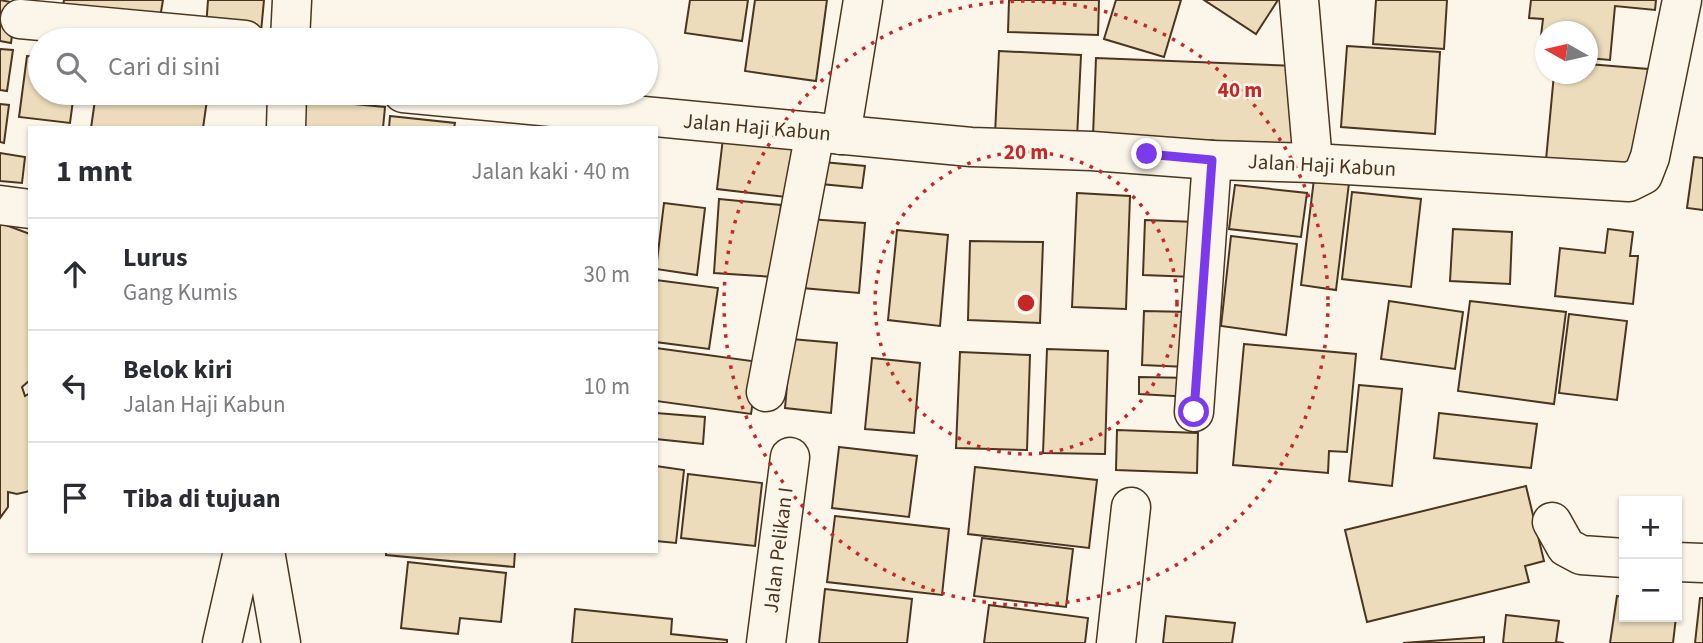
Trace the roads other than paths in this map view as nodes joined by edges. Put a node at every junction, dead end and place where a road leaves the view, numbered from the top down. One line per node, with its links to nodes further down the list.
1 (292, 0): 7 (street)
2 (863, 0): 11 (street)
3 (1299, 0): 13 (street)
4 (1682, 0): 13 (street, Jalan Haji Kabun)
5 (20, 19): 6 (street)
6 (116, 28)
7 (291, 28)
8 (287, 105): 10 (street)
9 (530, 105): 11 (street, Jalan Haji Kabun)
10 (286, 126)
11 (828, 133): 12 (street, Jalan Haji Kabun); 16 (street)
12 (1212, 160): 13 (street, Jalan Haji Kabun); 17 (street)
13 (1314, 163)
14 (0, 205): 15 (street)
15 (28, 209)
16 (766, 392)
17 (1194, 412)
18 (790, 457): 28 (street, Jalan Pelikan I)
19 (1131, 507): 29 (street)
20 (1552, 522): 23 (street)
21 (243, 553): 26 (street)
22 (265, 553): 27 (street)
23 (1619, 558)
24 (1682, 562): 25 (street)
25 (1703, 563)
26 (222, 643)
27 (281, 643)
28 (766, 643)
29 (1116, 643)

